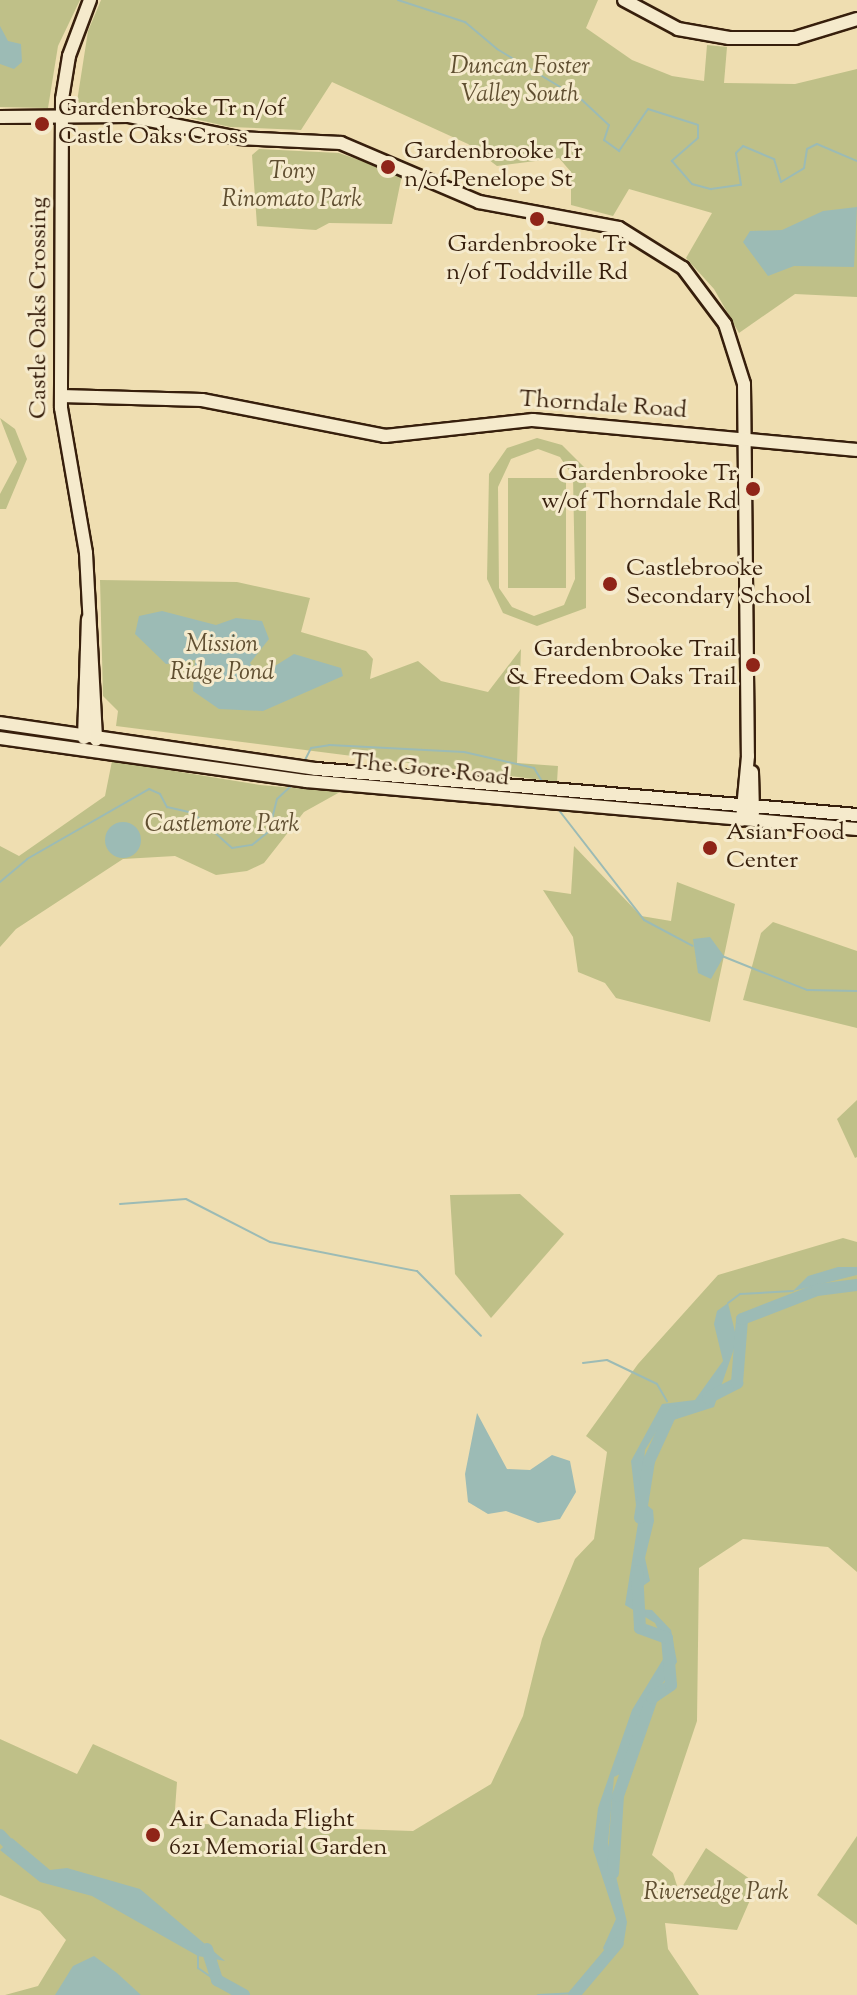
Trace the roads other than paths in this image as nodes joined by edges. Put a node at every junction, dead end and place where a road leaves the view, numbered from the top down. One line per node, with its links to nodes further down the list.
1 (90, 0): 5 (street, Castle Oaks Crossing)
2 (624, 0): 3 (street)
3 (857, 19)
4 (0, 117): 5 (street)
5 (62, 117): 6 (street, Castle Oaks Crossing); 7 (street)
6 (61, 396): 7 (street, Thorndale Road); 10 (street, Castle Oaks Crossing)
7 (746, 440): 8 (street, Thorndale Road); 13 (street)
8 (857, 450)
9 (0, 723): 10 (street, The Gore Road)
10 (90, 735): 12 (street, Castle Oaks Crossing); 13 (street, The Gore Road)
11 (0, 738): 12 (street, The Gore Road)
12 (90, 749): 15 (street, The Gore Road)
13 (748, 806): 14 (street, The Gore Road); 15 (street)
14 (857, 815)
15 (748, 820): 16 (street, The Gore Road)
16 (857, 829)

